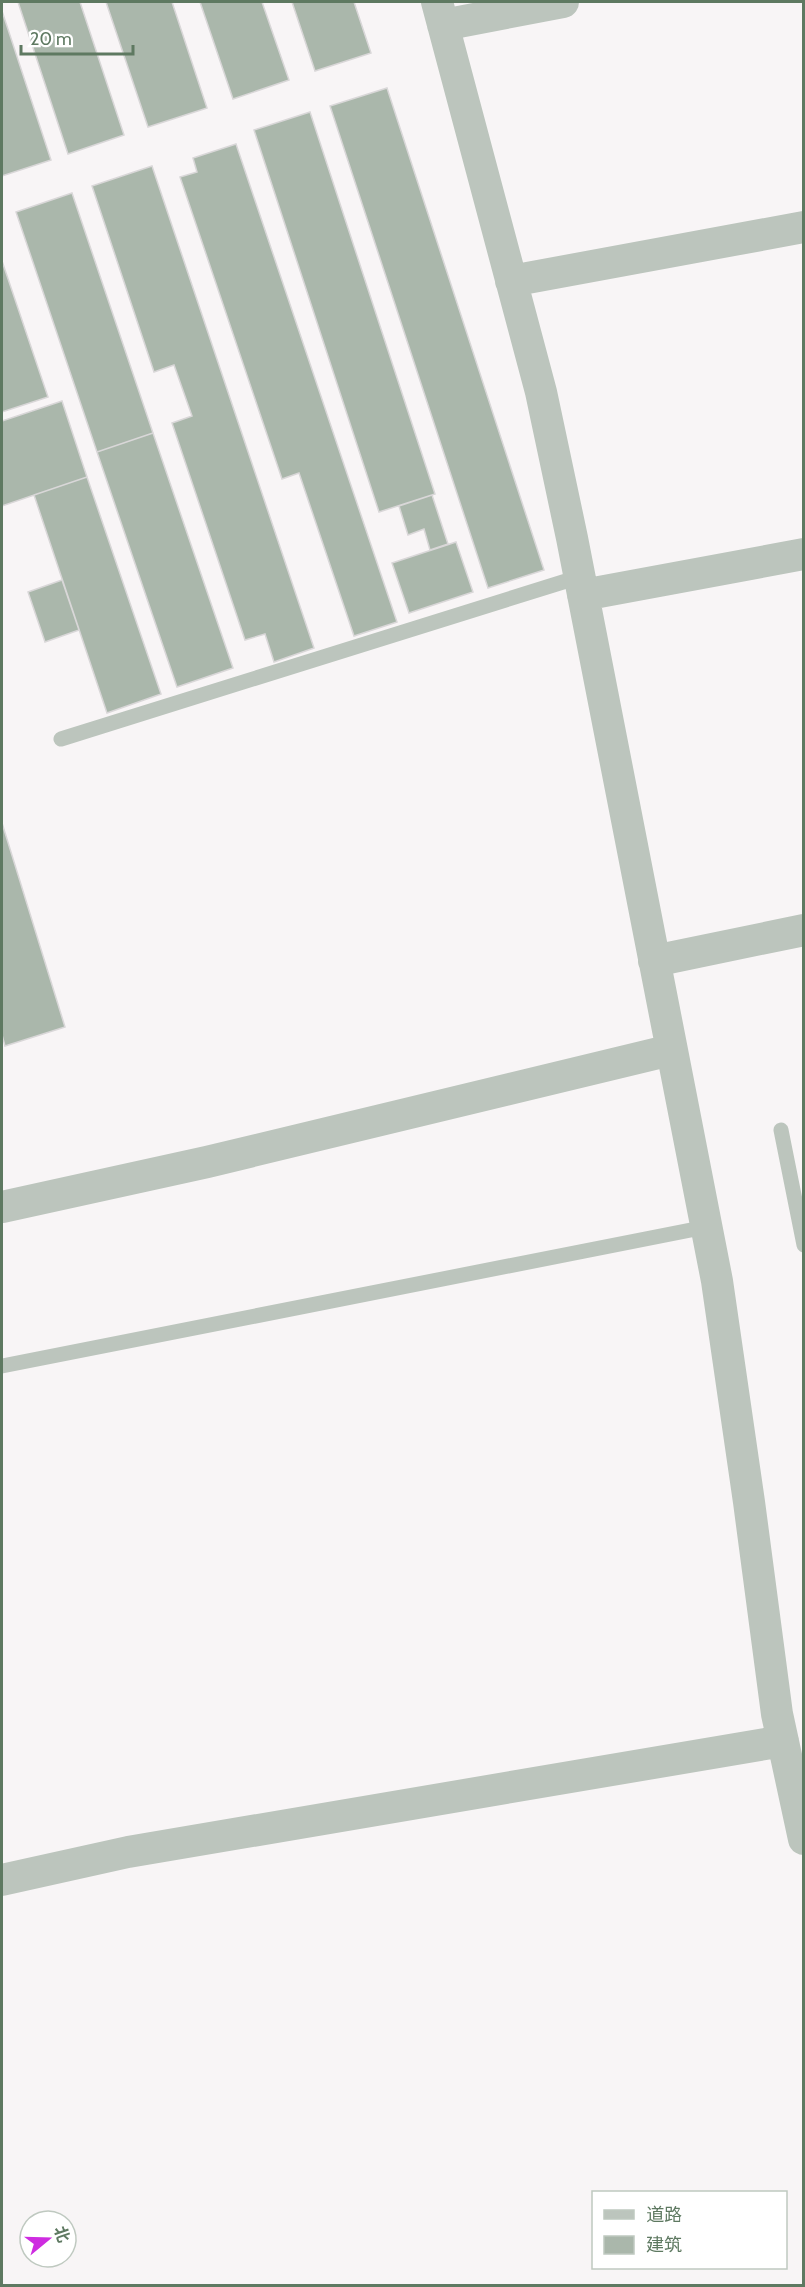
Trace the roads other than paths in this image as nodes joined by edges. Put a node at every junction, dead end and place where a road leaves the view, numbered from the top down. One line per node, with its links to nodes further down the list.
1 (563, 2): 2 (street)
2 (440, 13): 4 (street)
3 (804, 227): 4 (street)
4 (511, 281): 6 (street)
5 (804, 554): 6 (street)
6 (581, 586): 7 (lane); 9 (street)
7 (61, 739)
8 (804, 930): 9 (street)
9 (654, 961): 10 (street)
10 (671, 1050): 12 (street); 13 (street)
11 (781, 1130): 14 (lane)
12 (2, 1207)
13 (706, 1227): 15 (lane); 16 (street)
14 (804, 1245)
15 (2, 1366)
16 (783, 1742): 17 (street); 18 (street)
17 (804, 1839)
18 (2, 1881)

